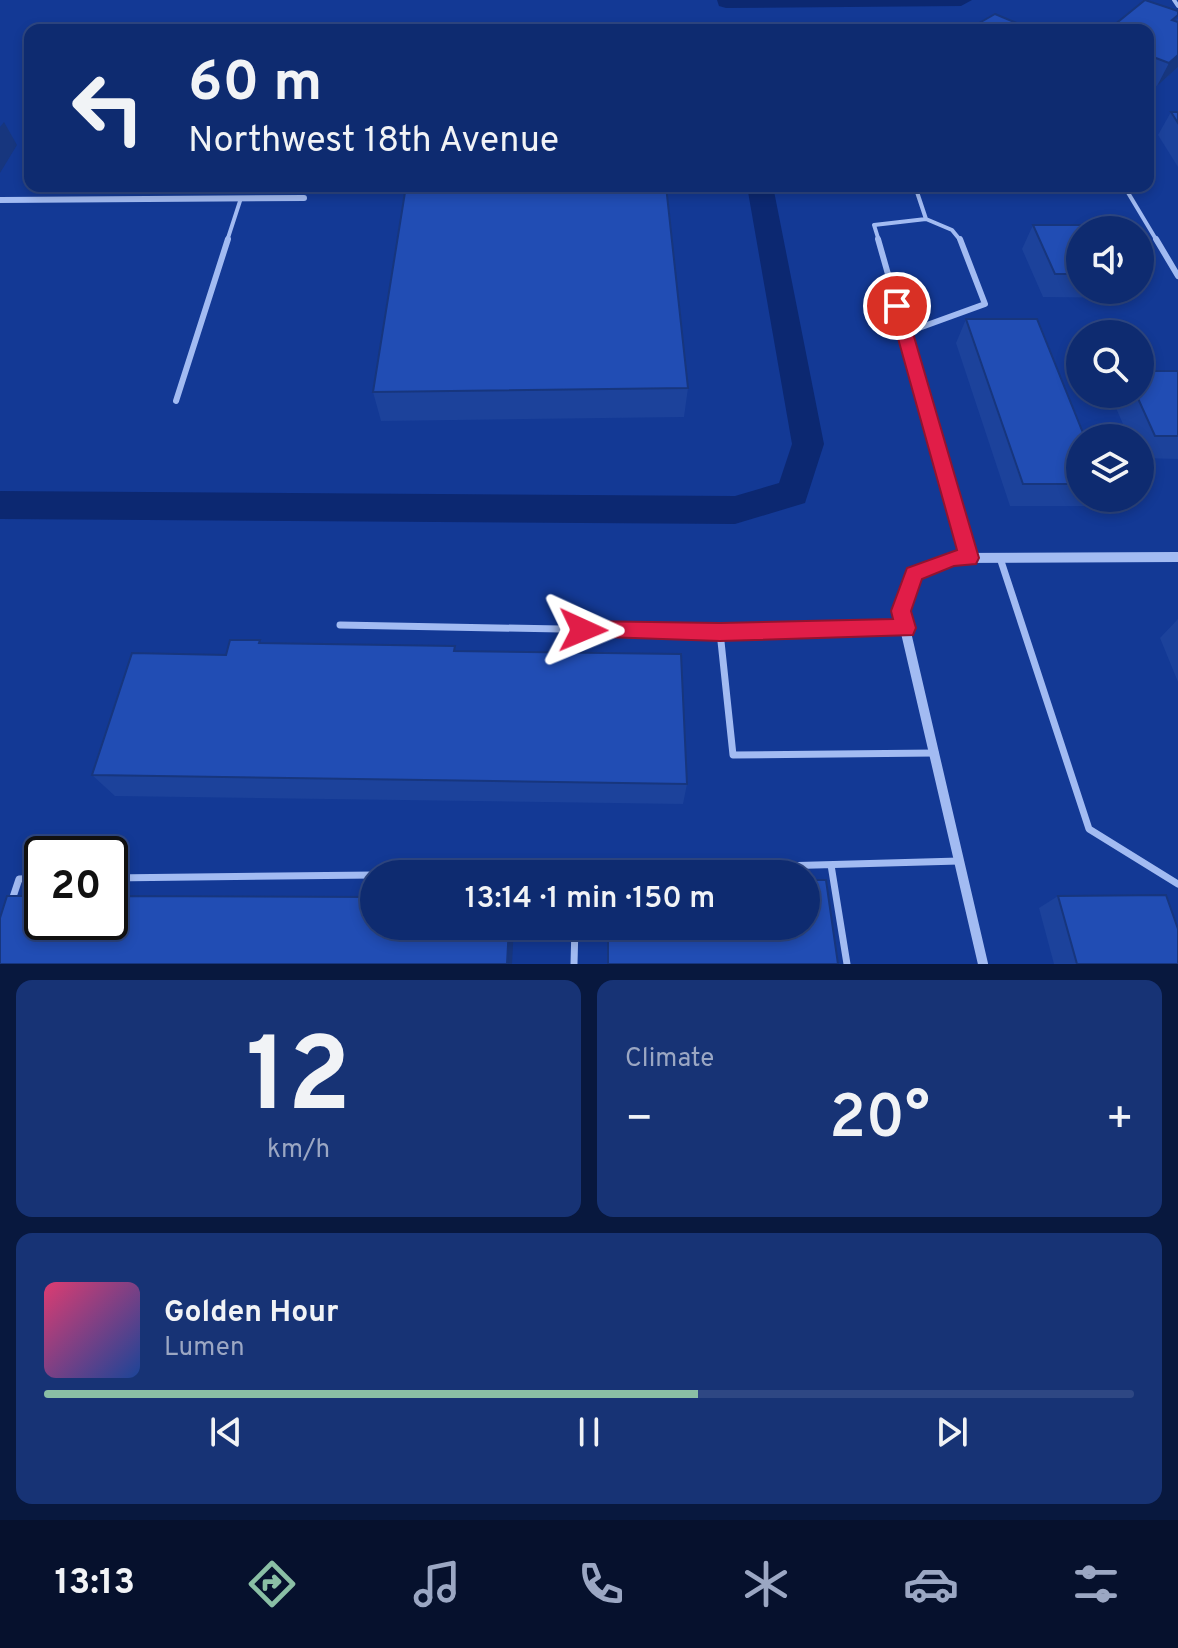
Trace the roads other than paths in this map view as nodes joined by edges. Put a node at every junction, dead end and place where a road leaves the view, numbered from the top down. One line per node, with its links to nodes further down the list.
1 (1174, 0): 2 (lane)
2 (1178, 6)
3 (917, 192): 8 (lane)
4 (1128, 192): 9 (lane)
5 (241, 198): 6 (street); 7 (street); 11 (lane)
6 (304, 198)
7 (0, 200)
8 (926, 219): 10 (lane); 10 (lane)
9 (1178, 276)
10 (905, 333): 13 (lane)
11 (176, 401)
12 (1178, 557): 14 (street)
13 (969, 558): 14 (street); 16 (street)
14 (1000, 558): 25 (lane)
15 (340, 625): 17 (lane)
16 (905, 628): 17 (lane); 18 (street)
17 (720, 632): 18 (lane)
18 (935, 753): 19 (street)
19 (959, 861): 21 (lane); 30 (street)
20 (820, 865): 21 (lane)
21 (831, 865): 29 (lane)
22 (360, 875): 23 (lane)
23 (128, 878)
24 (24, 879): 26 (lane)
25 (1178, 884)
26 (5, 920)
27 (575, 940): 28 (lane)
28 (574, 964)
29 (847, 964)
30 (983, 964)

